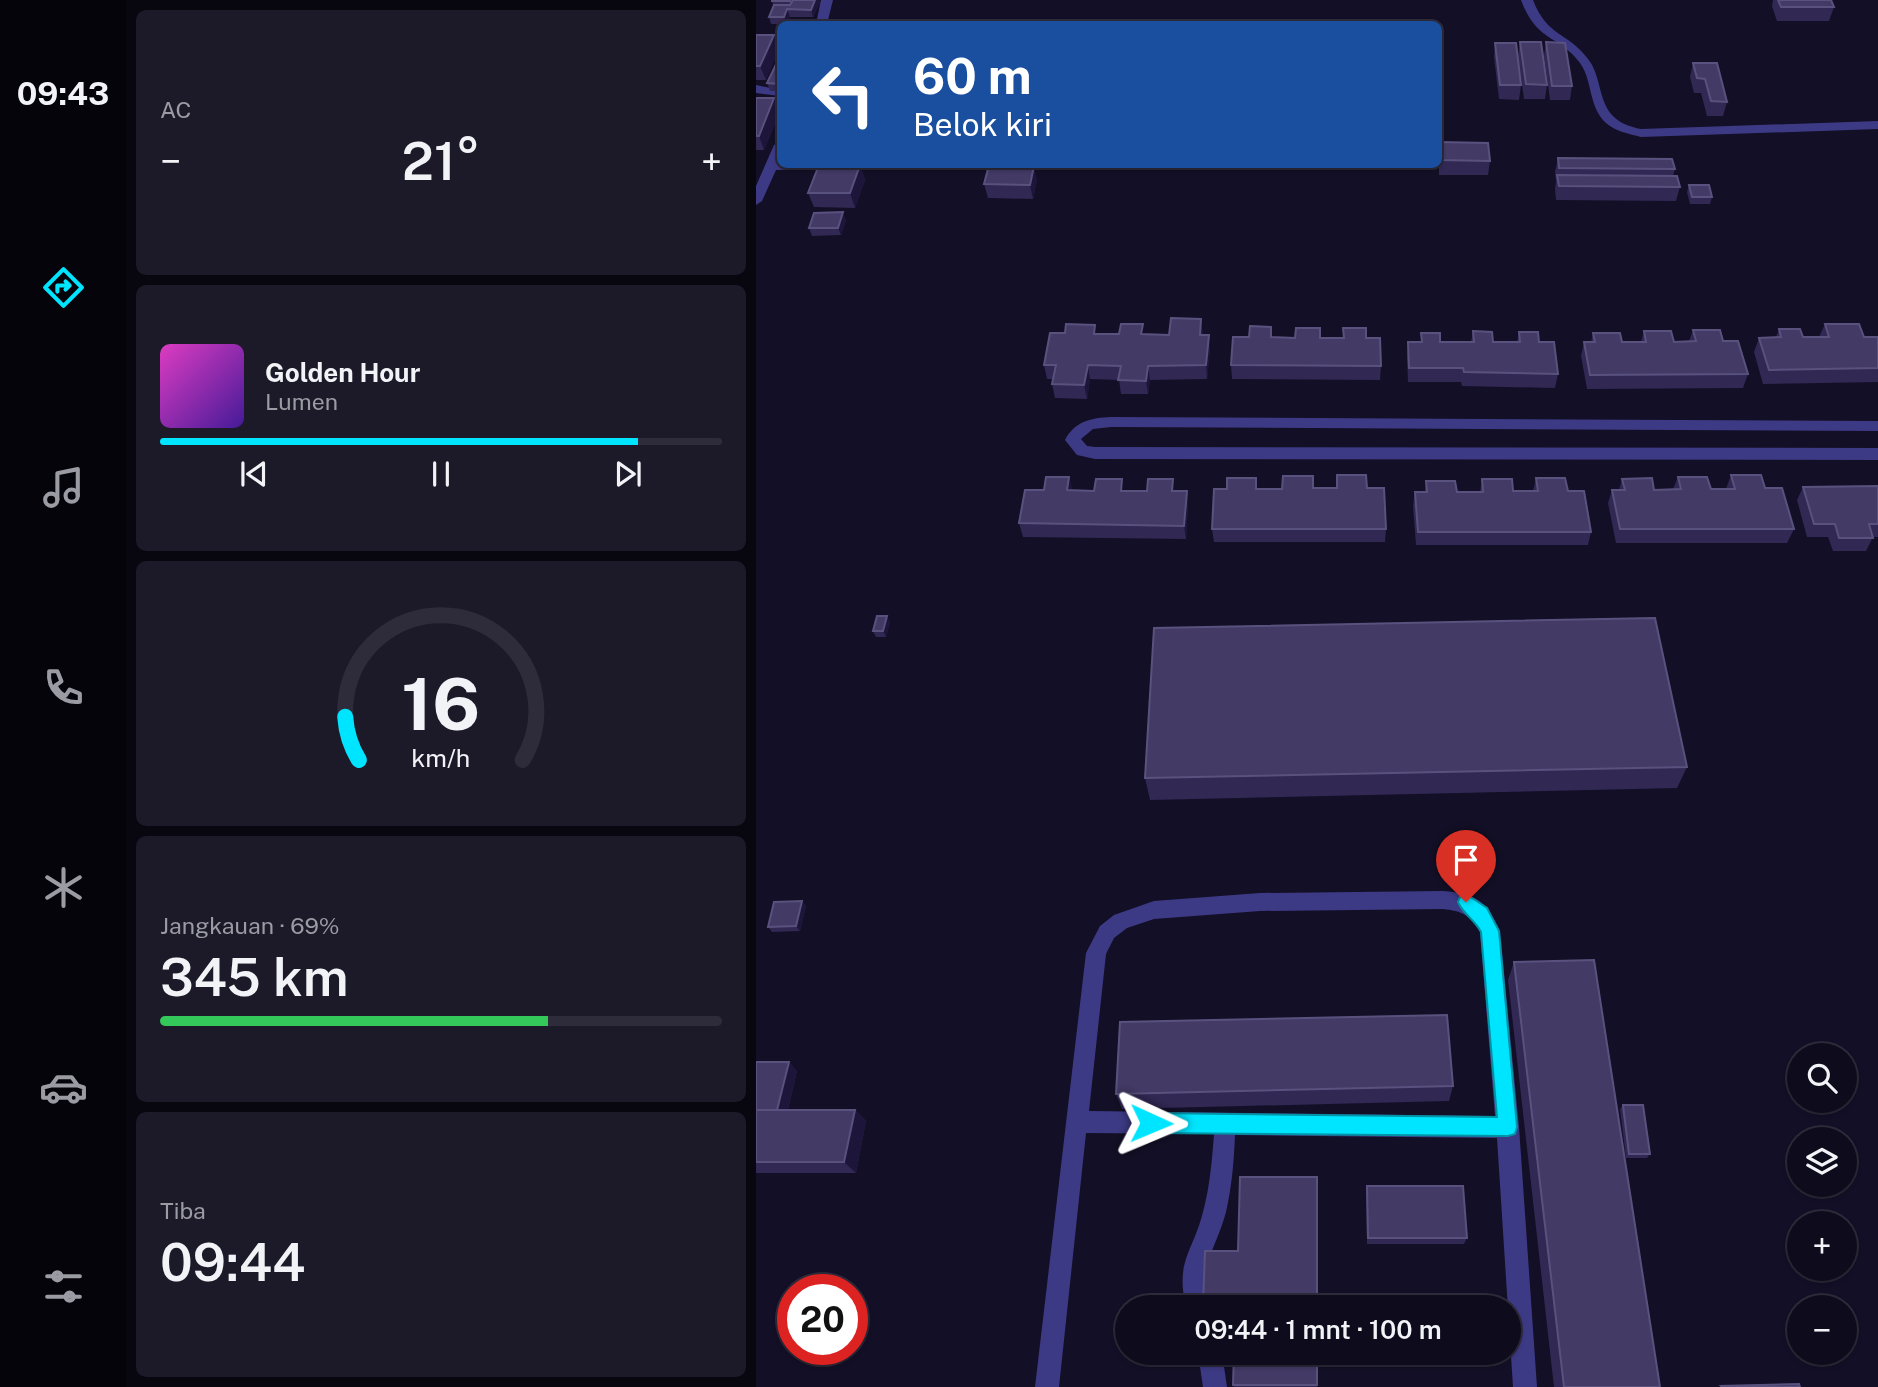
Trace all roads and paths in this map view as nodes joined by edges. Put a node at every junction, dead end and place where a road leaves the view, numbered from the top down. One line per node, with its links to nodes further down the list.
1 (827, 0): 3 (street)
2 (1527, 0): 6 (street)
3 (822, 21)
4 (756, 89): 5 (street)
5 (777, 92)
6 (1878, 125)
7 (777, 153): 8 (street)
8 (772, 166): 9 (street); 10 (street)
9 (777, 166)
10 (756, 201)
11 (1733, 425): 12 (street); 13 (street); 13 (street)
12 (1878, 426)
13 (1742, 453): 14 (street)
14 (1878, 454)
15 (1077, 1122): 16 (street); 17 (street); 20 (street)
16 (1225, 1124): 17 (street); 18 (street)
17 (1508, 1127): 22 (street)
18 (1195, 1295)
19 (1212, 1365): 21 (street)
20 (1047, 1387)
21 (1215, 1387)
22 (1525, 1387)

